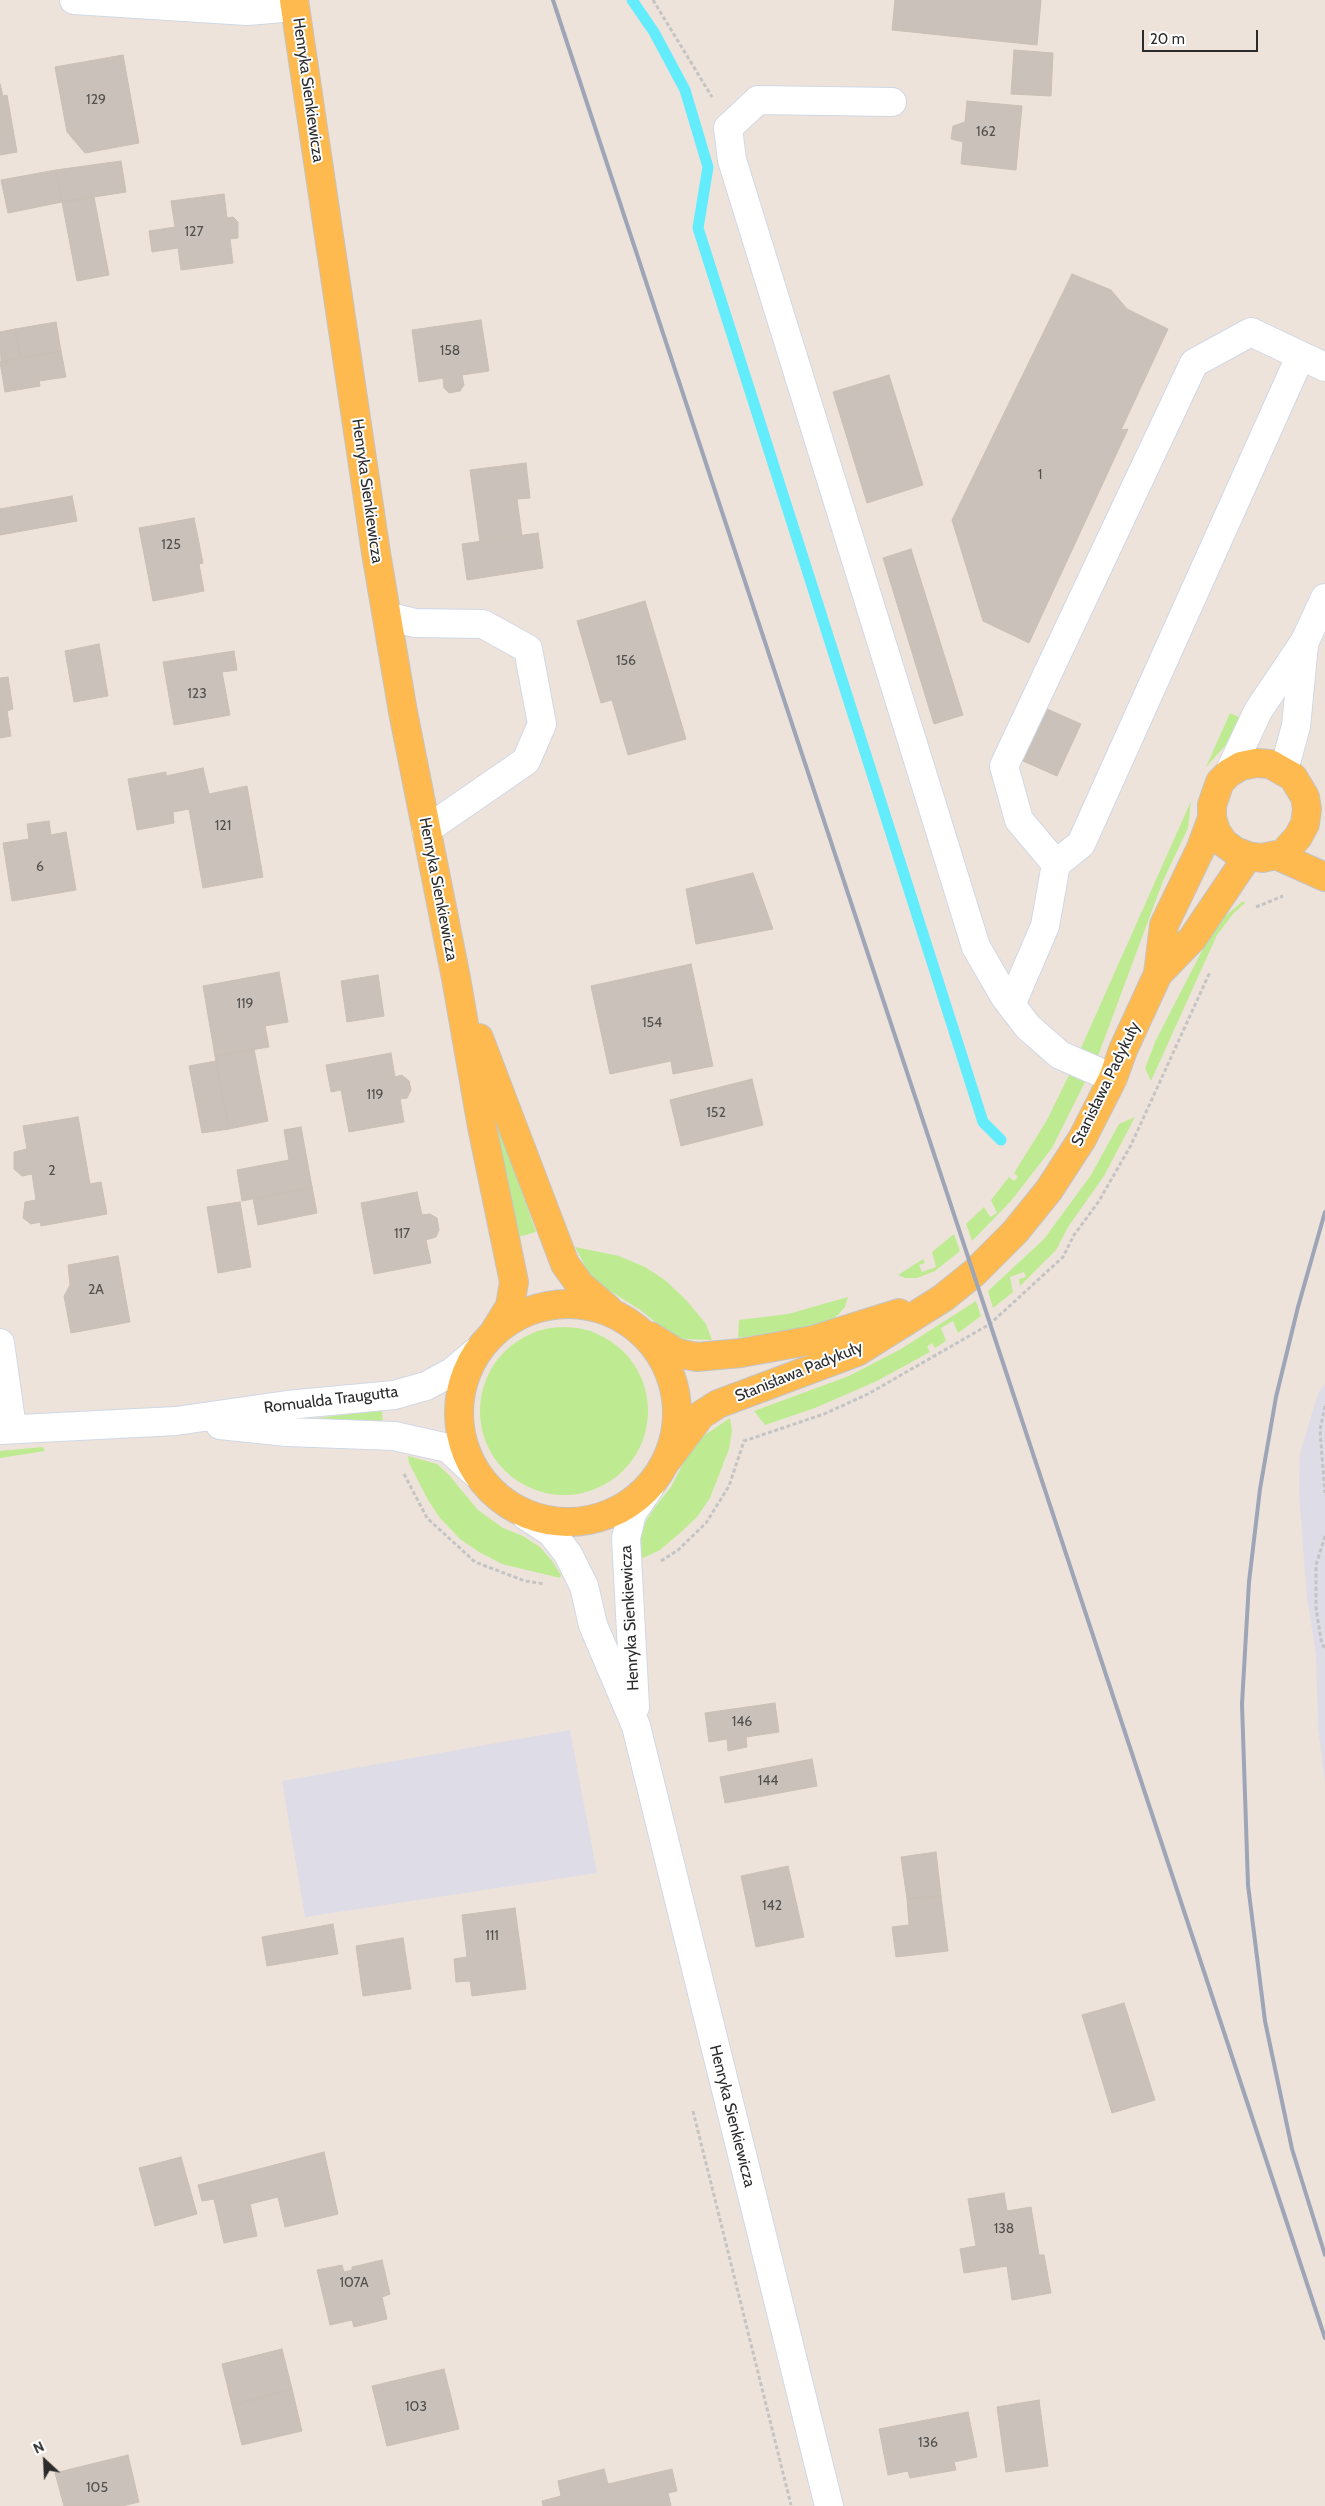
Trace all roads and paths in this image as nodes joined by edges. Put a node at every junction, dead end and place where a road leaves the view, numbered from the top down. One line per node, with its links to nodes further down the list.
1 (74, 0): 3 (street)
2 (653, 0): 5 (path)
3 (295, 4): 9 (main road, Henryka Sienkiewicza)
4 (892, 102): 5 (street)
5 (728, 128): 22 (street)
6 (1300, 357): 7 (street); 18 (street); 18 (street)
7 (1325, 367)
8 (1325, 598): 10 (street)
9 (387, 616): 15 (main road, Henryka Sienkiewicza); 15 (street)
10 (1305, 641): 11 (street); 12 (street)
11 (1284, 770): 12 (main road); 13 (main road)
12 (1229, 773): 14 (main road)
13 (1316, 817): 16 (main road)
14 (1212, 818): 17 (main road); 20 (main road, Stanisława Padykuły)
15 (426, 830): 21 (main road, Henryka Sienkiewicza)
16 (1282, 851): 17 (main road); 19 (main road)
17 (1248, 856): 20 (main road, Stanisława Padykuły)
18 (1056, 864): 22 (street)
19 (1325, 877)
20 (1158, 974): 23 (main road, Stanisława Padykuły)
21 (456, 978): 25 (main road, Henryka Sienkiewicza); 26 (main road, Henryka Sienkiewicza)
22 (1012, 1005): 23 (street)
23 (1113, 1078): 24 (main road, Stanisława Padykuły)
24 (943, 1298): 25 (main road, Stanisława Padykuły); 32 (main road, Stanisława Padykuły)
25 (626, 1321): 26 (main road); 32 (main road)
26 (485, 1342): 29 (street, Romualda Traugutta); 34 (main road, Henryka Sienkiewicza)
27 (0, 1343): 30 (street)
28 (1325, 1406): 36 (path)
29 (176, 1421): 30 (street, Romualda Traugutta); 34 (street, Romualda Traugutta)
30 (6, 1429)
31 (744, 1441): 39 (path)
32 (668, 1459): 35 (main road, Henryka Sienkiewicza)
33 (402, 1469): 40 (path)
34 (475, 1473): 37 (main road, Henryka Sienkiewicza)
35 (650, 1487): 37 (main road, Henryka Sienkiewicza); 42 (street, Henryka Sienkiewicza)
36 (1325, 1493)
37 (526, 1516): 42 (street, Henryka Sienkiewicza)
38 (1325, 1536): 41 (path)
39 (657, 1565)
40 (552, 1585)
41 (1325, 1650)
42 (636, 1726): 43 (street, Henryka Sienkiewicza)
43 (829, 2506)

